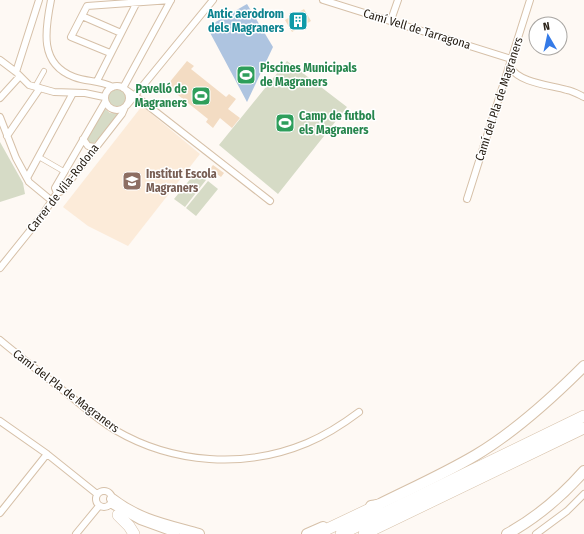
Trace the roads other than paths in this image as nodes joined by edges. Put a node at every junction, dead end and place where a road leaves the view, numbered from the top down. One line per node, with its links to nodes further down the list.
1 (39, 0): 17 (street)
2 (51, 0): 18 (street)
3 (171, 0): 8 (street); 21 (street)
4 (212, 0): 23 (street, Carrer de Vila-Rodona)
5 (323, 0): 10 (street, Camí Vell de Tarragona)
6 (398, 0): 10 (street)
7 (530, 0): 13 (street, Camí del Pla de Magraners)
8 (137, 2): 9 (street); 11 (street)
9 (82, 16): 11 (street); 12 (street)
10 (391, 20): 13 (street, Camí Vell de Tarragona)
11 (121, 33): 12 (street)
12 (110, 53): 18 (street)
13 (511, 59): 15 (street, Camí del Pla de Magraners)
14 (0, 60): 17 (street)
15 (510, 67): 24 (street); 36 (street, Camí del Pla de Magraners)
16 (44, 71): 20 (street)
17 (18, 74): 20 (street); 25 (street)
18 (97, 81): 19 (street)
19 (113, 87): 21 (street); 26 (street)
20 (38, 88): 22 (street); 29 (street)
21 (125, 89): 23 (street); 27 (street)
22 (73, 93): 26 (street); 32 (street)
23 (134, 96): 27 (street, Carrer de Vila-Rodona); 38 (street)
24 (584, 97)
25 (0, 98)
26 (104, 99): 27 (street); 30 (street)
27 (126, 106): 31 (street, Carrer de Vila-Rodona)
28 (0, 117): 29 (street)
29 (7, 136): 34 (street)
30 (83, 139): 31 (street, Carrer de Vila-Rodona); 33 (street)
31 (95, 147): 35 (street, Carrer de Vila-Rodona)
32 (39, 157): 33 (street); 34 (street)
33 (65, 172): 35 (street)
34 (27, 178): 37 (street)
35 (57, 194): 37 (street, Carrer de Vila-Rodona)
36 (467, 199)
37 (52, 201): 39 (street, Carrer de Vila-Rodona)
38 (270, 201)
39 (0, 268)
40 (0, 340): 42 (street, Camí del Pla de Magraners)
41 (584, 366): 51 (highway)
42 (359, 412)
43 (584, 416): 62 (highway)
44 (0, 420): 46 (street)
45 (584, 428): 63 (highway)
46 (47, 454): 48 (street); 53 (street)
47 (584, 471): 64 (highway)
48 (97, 494): 50 (street); 52 (street)
49 (584, 494): 65 (street)
50 (109, 503): 52 (street); 54 (street); 58 (street); 59 (highway)
51 (378, 504): 60 (highway); 61 (highway)
52 (99, 506): 55 (street)
53 (0, 513)
54 (118, 515): 56 (street); 57 (highway)
55 (76, 534)
56 (127, 534)
57 (134, 534)
58 (176, 534)
59 (199, 534)
60 (307, 534)
61 (317, 534)
62 (340, 534)
63 (364, 534)
64 (507, 534)
65 (536, 534)

